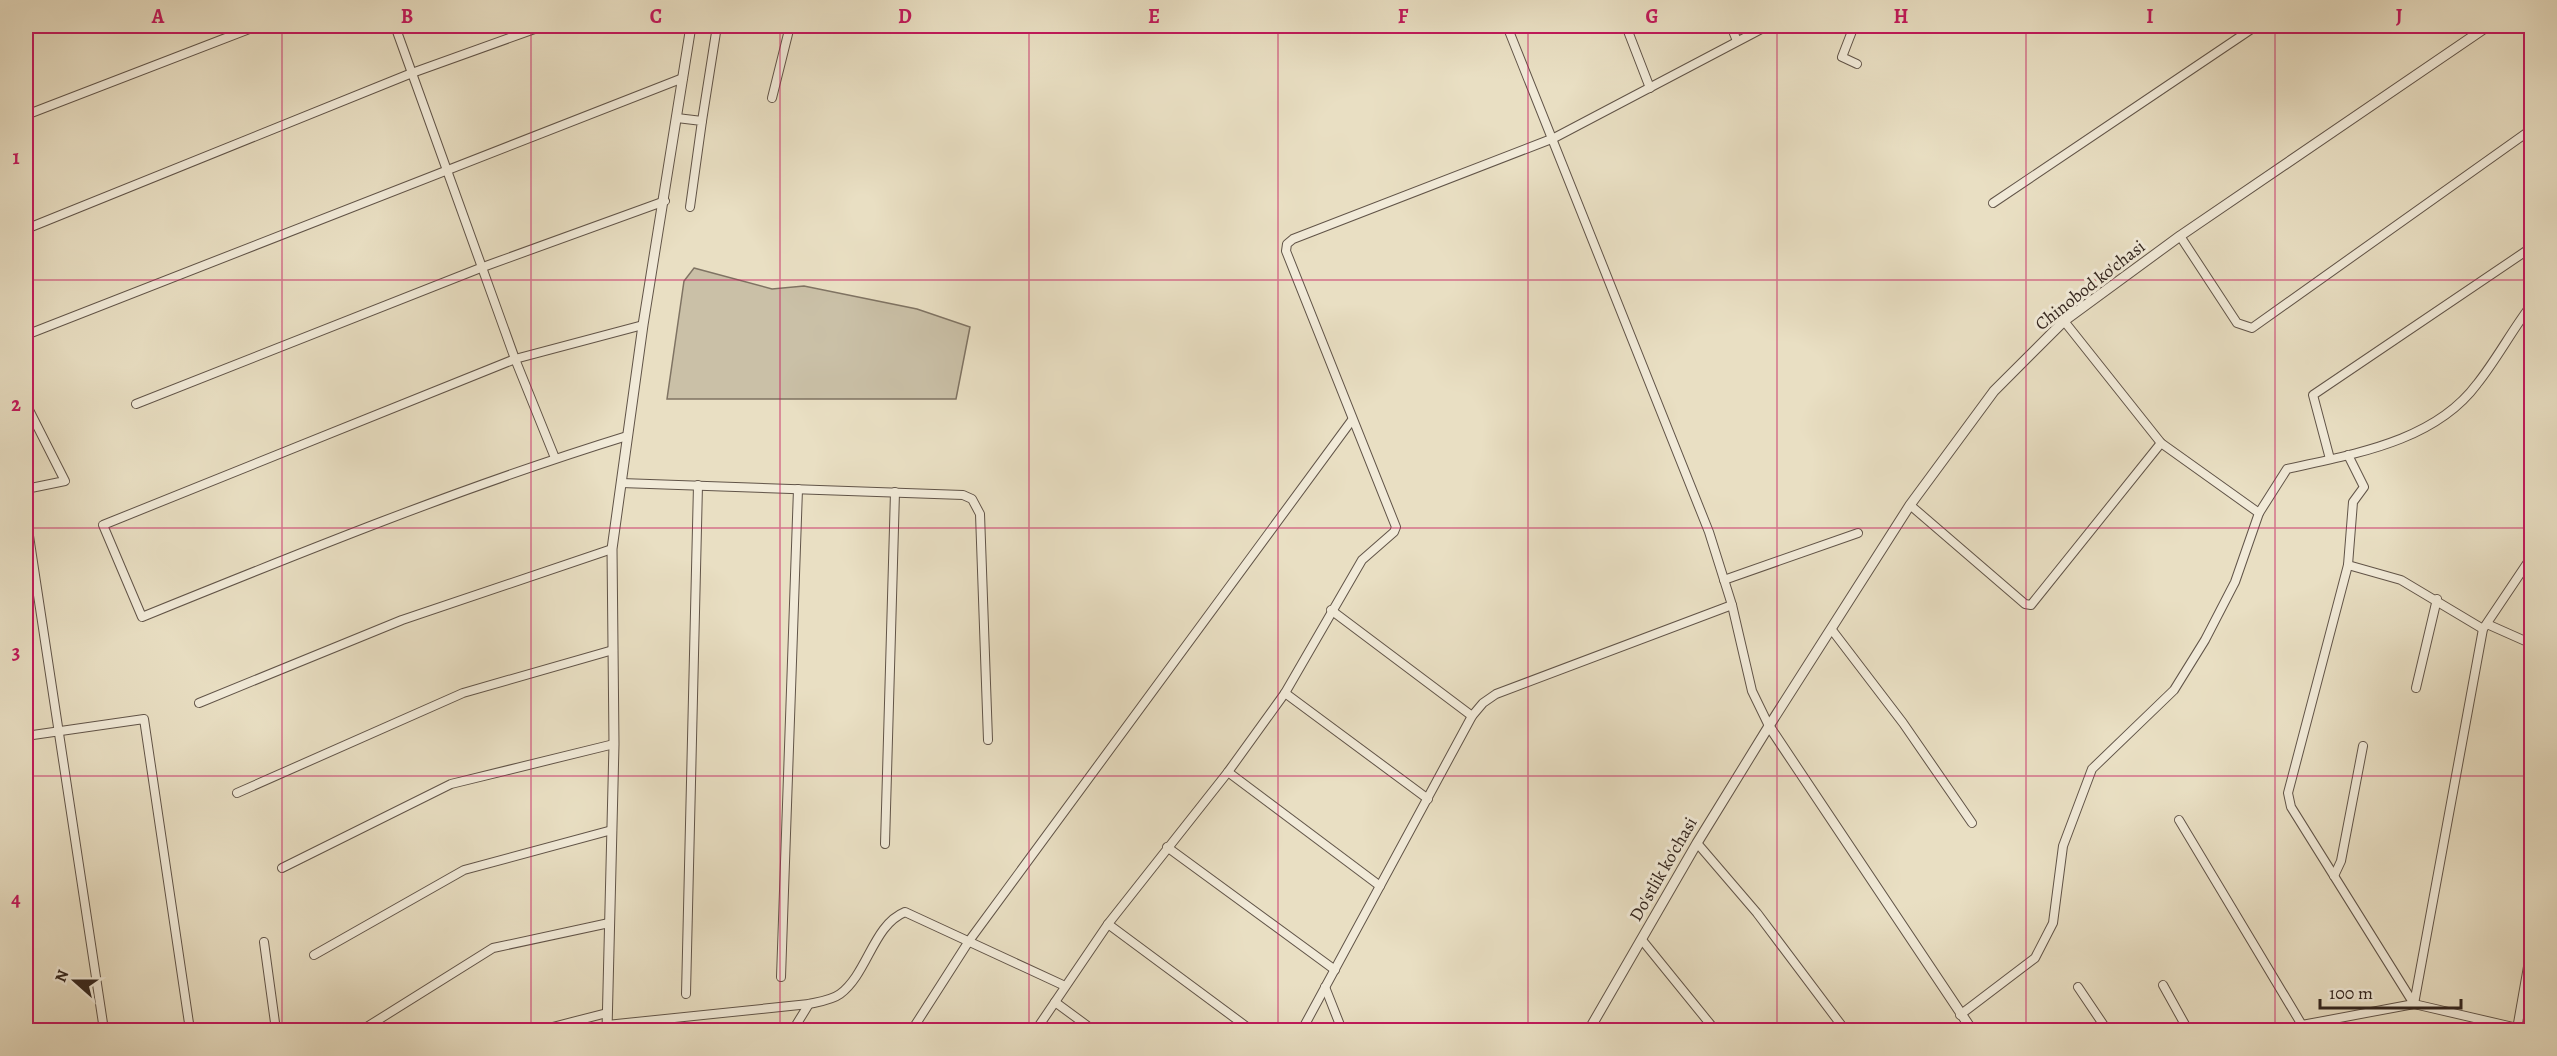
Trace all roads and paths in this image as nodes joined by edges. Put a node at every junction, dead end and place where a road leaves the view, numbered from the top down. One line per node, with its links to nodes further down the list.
1 (257, 26): 20 (street)
2 (395, 26): 16 (street)
3 (543, 26): 16 (street)
4 (691, 26): 17 (street)
5 (717, 26): 22 (street)
6 (790, 26): 19 (street)
7 (1507, 26): 24 (street)
8 (1626, 26): 18 (street)
9 (1731, 26): 14 (street)
10 (1767, 26): 14 (street)
11 (1854, 26): 15 (street)
12 (2256, 26): 27 (street)
13 (2488, 26): 30 (street, Chinobod ko'chasi)
14 (1737, 41): 18 (street)
15 (1857, 64)
16 (412, 73): 25 (street); 29 (street)
17 (683, 78): 21 (street); 25 (street)
18 (1650, 88): 24 (street)
19 (772, 98)
20 (26, 115)
21 (677, 118): 22 (street); 26 (street)
22 (702, 121): 28 (street)
23 (2532, 129): 30 (street)
24 (1554, 138): 40 (street); 58 (street)
25 (448, 170): 32 (street); 36 (street)
26 (664, 201): 32 (street); 35 (street)
27 (1993, 203)
28 (690, 207)
29 (26, 230)
30 (2180, 236): 34 (street, Chinobod ko'chasi)
31 (2532, 247): 45 (street)
32 (483, 267): 37 (street); 39 (street)
33 (2532, 304): 43 (street)
34 (2064, 321): 42 (street); 51 (street, Chinobod ko'chasi)
35 (643, 325): 37 (street); 41 (street)
36 (26, 335)
37 (516, 359): 44 (street); 44 (street)
38 (26, 404): 48 (street)
39 (136, 404)
40 (1352, 420): 61 (street); 91 (street)
41 (627, 436): 44 (street); 46 (street)
42 (2161, 443): 51 (street); 52 (street)
43 (2349, 455): 45 (street); 57 (street)
44 (555, 458)
45 (2330, 459): 52 (street)
46 (621, 483): 47 (street); 55 (street)
47 (698, 485): 49 (street); 101 (street)
48 (26, 489)
49 (798, 489): 50 (street); 96 (street)
50 (895, 492): 73 (street); 83 (street)
51 (1910, 506): 63 (street, Chinobod ko'chasi)
52 (2259, 513): 106 (street)
53 (26, 516): 71 (street)
54 (1858, 533): 58 (street)
55 (612, 549): 65 (street); 68 (street)
56 (2532, 556): 62 (street)
57 (2348, 565): 59 (street); 86 (street)
58 (1724, 580): 60 (street)
59 (2437, 599): 62 (street); 66 (street)
60 (1732, 605): 69 (street); 70 (street)
61 (1331, 610): 67 (street); 69 (street)
62 (2485, 627): 64 (street); 104 (street)
63 (1832, 630): 70 (street, Chinobod ko'chasi); 80 (street)
64 (2532, 644)
65 (613, 650): 74 (street); 77 (street)
66 (2416, 688)
67 (1285, 693): 76 (street); 78 (street)
68 (199, 703)
69 (1472, 716): 78 (street)
70 (1769, 726): 82 (street, Do'stlik ko'chasi); 106 (street)
71 (60, 730): 72 (street); 110 (street); 111 (street)
72 (26, 736)
73 (988, 740)
74 (614, 744): 81 (street); 85 (street)
75 (2363, 746): 86 (street)
76 (1228, 772): 84 (street); 87 (street)
77 (237, 793)
78 (1428, 799): 87 (street)
79 (2179, 819): 107 (street)
80 (1971, 823)
81 (612, 830): 88 (street); 94 (street)
82 (1697, 843): 90 (street, Do'stlik ko'chasi); 124 (street)
83 (885, 844)
84 (1167, 847): 89 (street); 95 (street)
85 (282, 868)
86 (2334, 876): 104 (street)
87 (1380, 886): 95 (street)
88 (609, 923): 105 (street); 113 (street)
89 (1108, 924): 98 (street); 119 (street)
90 (1641, 940): 122 (street, Do'stlik ko'chasi); 123 (street)
91 (969, 941): 98 (street); 103 (street); 116 (street)
92 (264, 942): 112 (street)
93 (2532, 944): 109 (street)
94 (314, 955)
95 (1335, 970): 99 (street)
96 (781, 977)
97 (2163, 985): 127 (street)
98 (1065, 986): 102 (street)
99 (1325, 987): 120 (street); 121 (street)
100 (2078, 987): 126 (street)
101 (686, 994)
102 (1055, 1002): 117 (street); 118 (street)
103 (809, 1004): 108 (street); 115 (street)
104 (2414, 1004): 107 (street); 109 (street)
105 (607, 1013): 108 (street); 114 (street)
106 (1960, 1015): 125 (street)
107 (2302, 1025): 128 (street)
108 (607, 1028)
109 (2517, 1029): 129 (street)
110 (105, 1030)
111 (190, 1030)
112 (276, 1030)
113 (362, 1030)
114 (541, 1030)
115 (793, 1030)
116 (912, 1030)
117 (1036, 1030)
118 (1093, 1030)
119 (1251, 1030)
120 (1302, 1030)
121 (1342, 1030)
122 (1588, 1030)
123 (1715, 1030)
124 (1845, 1030)
125 (1971, 1030)
126 (2107, 1030)
127 (2188, 1030)
128 (2287, 1030)
129 (2526, 1030)

